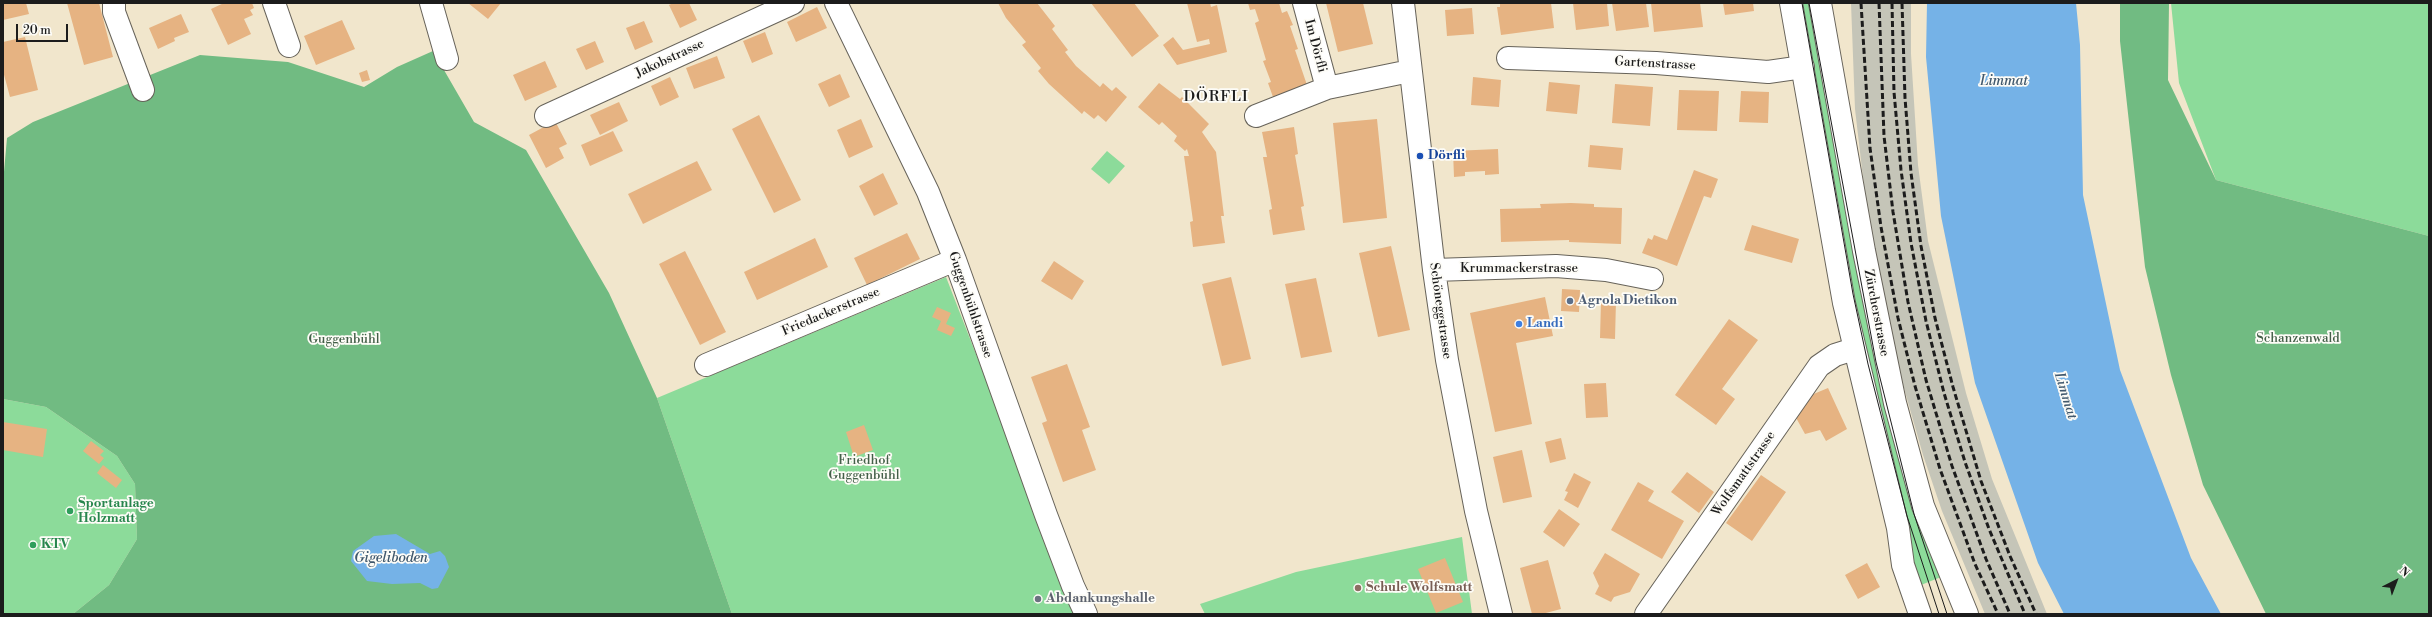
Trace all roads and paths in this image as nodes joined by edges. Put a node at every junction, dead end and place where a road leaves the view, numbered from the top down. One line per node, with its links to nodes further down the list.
1 (114, 3): 16 (street)
2 (274, 3): 10 (street)
3 (431, 3): 12 (street)
4 (793, 3): 17 (street, Jakobstrasse)
5 (836, 3): 19 (street, Guggenbühlstrasse)
6 (1304, 3): 15 (street, Im Dörfli)
7 (1403, 3): 14 (street, Schöneggstrasse)
8 (1791, 3): 13 (street)
9 (1820, 3): 28 (street, Zürcherstrasse)
10 (289, 46)
11 (1508, 58): 13 (street, Gartenstrasse)
12 (447, 59)
13 (1803, 67): 22 (street)
14 (1410, 71): 15 (street, Im Dörfli); 20 (street, Schöneggstrasse)
15 (1326, 88): 18 (street, Im Dörfli)
16 (143, 90)
17 (546, 116)
18 (1256, 116)
19 (955, 260): 23 (street, Friedackerstrasse); 24 (street, Guggenbühlstrasse)
20 (1434, 270): 21 (street, Krummackerstrasse); 25 (street, Schöneggstrasse)
21 (1652, 279)
22 (1854, 349): 26 (street, Wolfsmattstrasse); 27 (street)
23 (706, 365)
24 (1086, 614)
25 (1501, 614)
26 (1646, 614)
27 (1920, 614)
28 (1967, 614)

